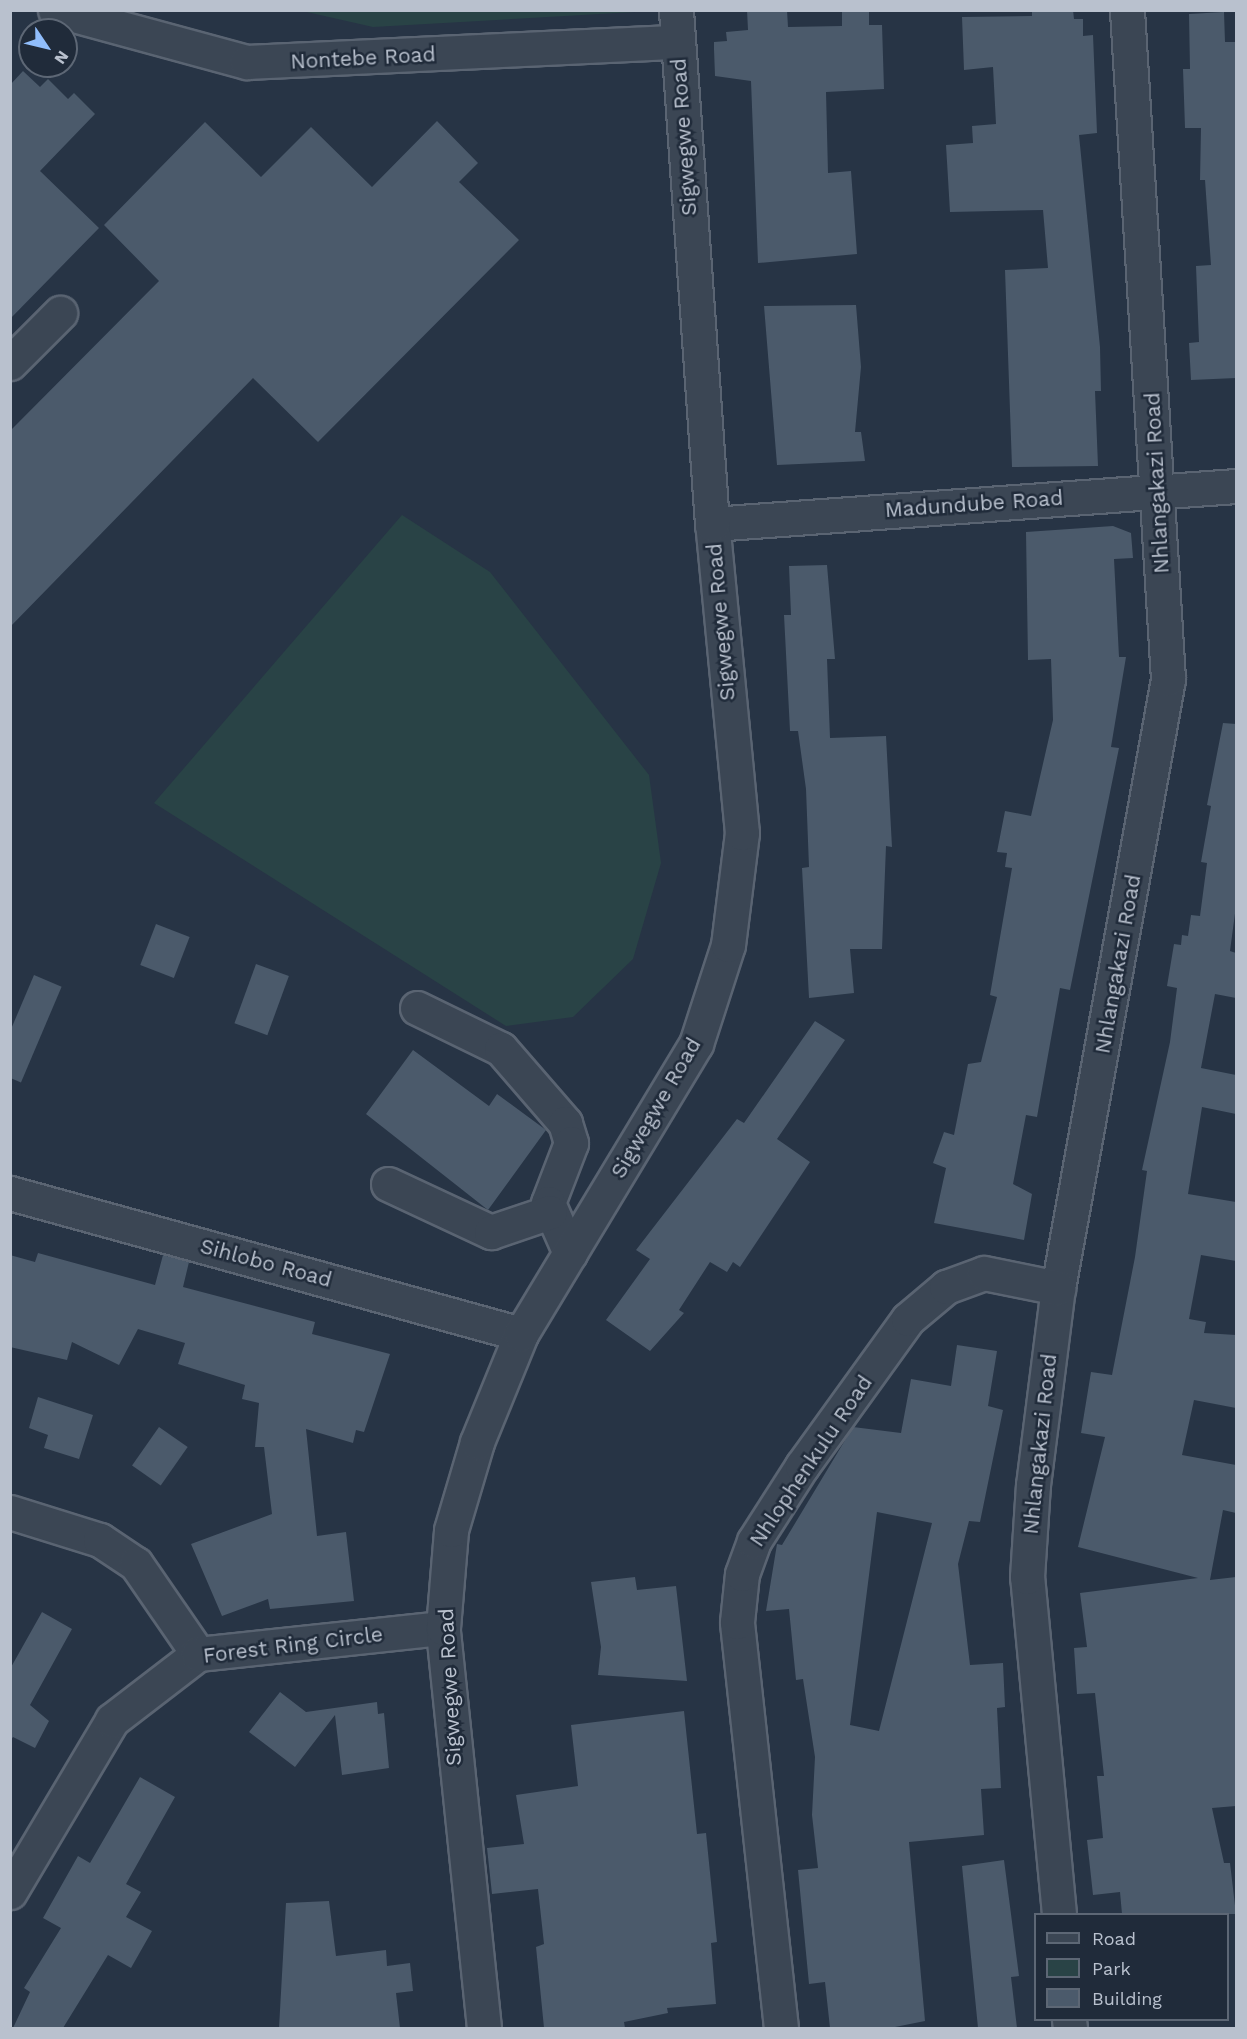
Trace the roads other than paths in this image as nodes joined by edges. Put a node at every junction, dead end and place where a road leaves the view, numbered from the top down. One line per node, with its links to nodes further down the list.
1 (55, 10): 3 (street, Nontebe Road)
2 (1127, 10): 7 (street, Nhlangakazi Road)
3 (677, 26): 8 (street, Sigwegwe Road)
4 (60, 313): 5 (street)
5 (10, 363)
6 (1236, 486): 7 (street, Madundube Road)
7 (1158, 489): 8 (street, Madundube Road); 14 (street, Nhlangakazi Road)
8 (712, 524): 13 (street, Sigwegwe Road)
9 (417, 1008): 12 (street)
10 (388, 1184): 12 (street)
11 (10, 1193): 15 (street, Sihlobo Road)
12 (550, 1212): 13 (street)
13 (570, 1253): 15 (street, Sigwegwe Road)
14 (1058, 1288): 20 (street, Nhlangakazi Road); 22 (street, Nhlophenkulu Road)
15 (521, 1334): 17 (street, Sigwegwe Road)
16 (10, 1512): 18 (street)
17 (443, 1628): 18 (street, Forest Ring Circle); 21 (street, Sigwegwe Road)
18 (198, 1654): 19 (street, Forest Ring Circle)
19 (10, 1892)
20 (1059, 1913)
21 (484, 2028)
22 (781, 2028)

